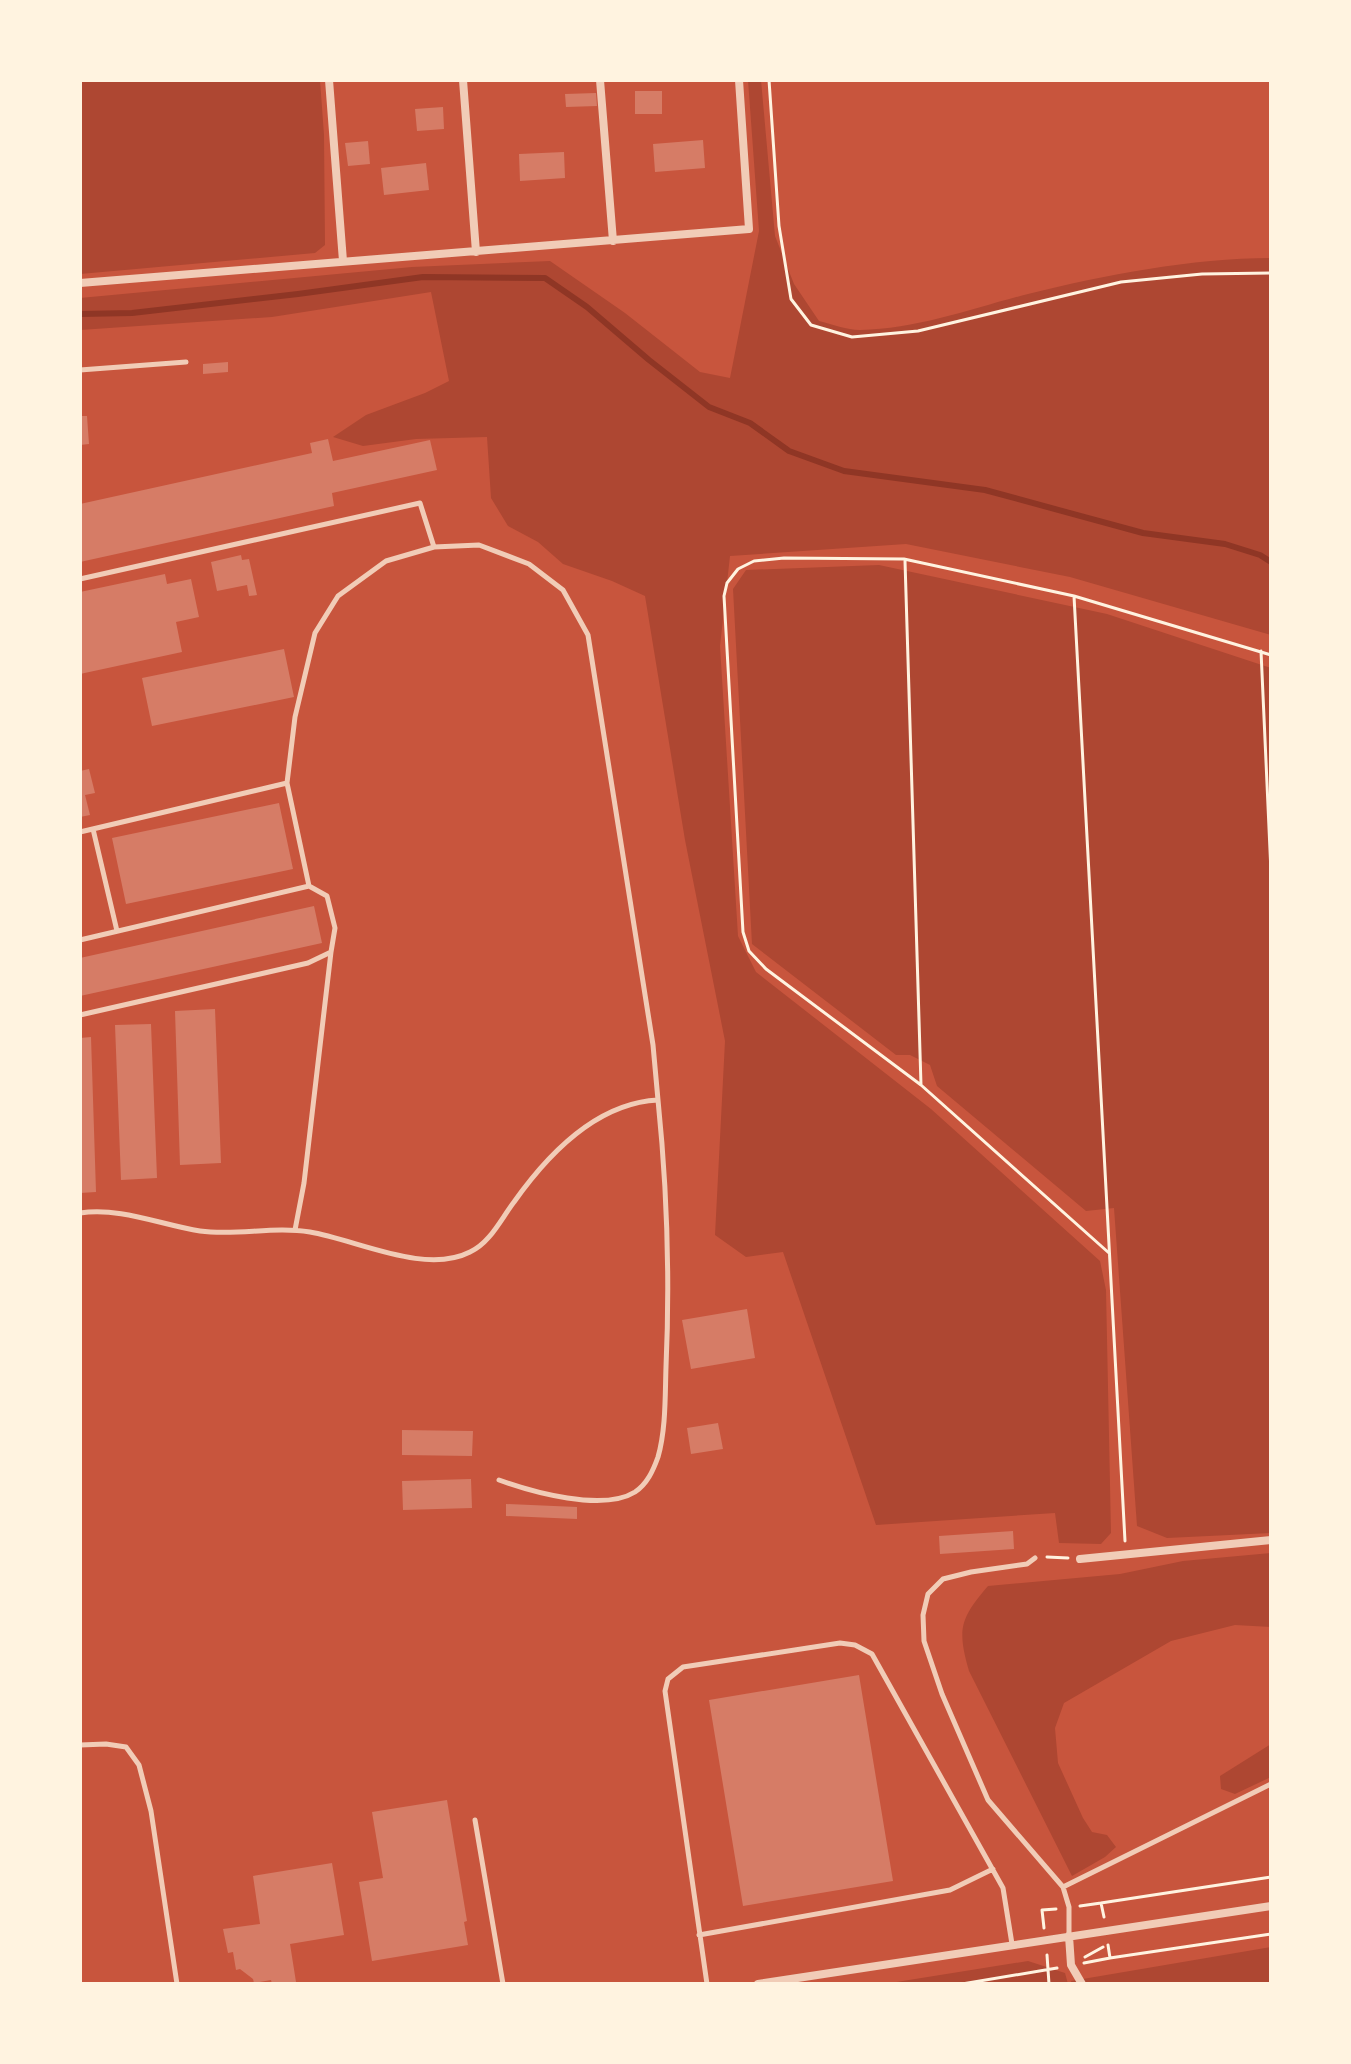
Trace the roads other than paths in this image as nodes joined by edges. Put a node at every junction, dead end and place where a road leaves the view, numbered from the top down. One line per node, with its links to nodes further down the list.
1 (329, 80): 7 (street)
2 (463, 80): 6 (street)
3 (600, 80): 5 (street)
4 (739, 80): 5 (street)
5 (613, 241): 6 (street)
6 (476, 252): 7 (street)
7 (343, 261): 8 (street)
8 (80, 283)
9 (186, 362): 10 (lane)
10 (80, 370)
11 (434, 547): 12 (lane); 13 (lane); 21 (lane)
12 (80, 579)
13 (287, 783): 14 (lane); 16 (lane)
14 (93, 829): 15 (lane); 17 (lane)
15 (80, 832)
16 (309, 886): 17 (lane); 19 (lane)
17 (117, 931): 18 (lane)
18 (80, 940)
19 (331, 952): 20 (lane); 23 (lane)
20 (80, 1015)
21 (658, 1100): 23 (lane); 24 (lane)
22 (80, 1213): 23 (lane)
23 (295, 1230)
24 (499, 1480)
25 (1271, 1540): 27 (street)
26 (1035, 1558): 32 (lane)
27 (1080, 1559)
28 (80, 1745): 37 (lane)
29 (1271, 1784): 32 (lane)
30 (475, 1820): 38 (lane)
31 (993, 1869): 34 (lane); 34 (lane); 36 (lane)
32 (1063, 1887): 35 (lane)
33 (1271, 1906): 35 (street)
34 (699, 1935): 39 (lane)
35 (1069, 1936): 36 (street); 41 (street)
36 (1012, 1944): 40 (street)
37 (177, 1984)
38 (503, 1984)
39 (707, 1984)
40 (758, 1984)
41 (1082, 1984)

